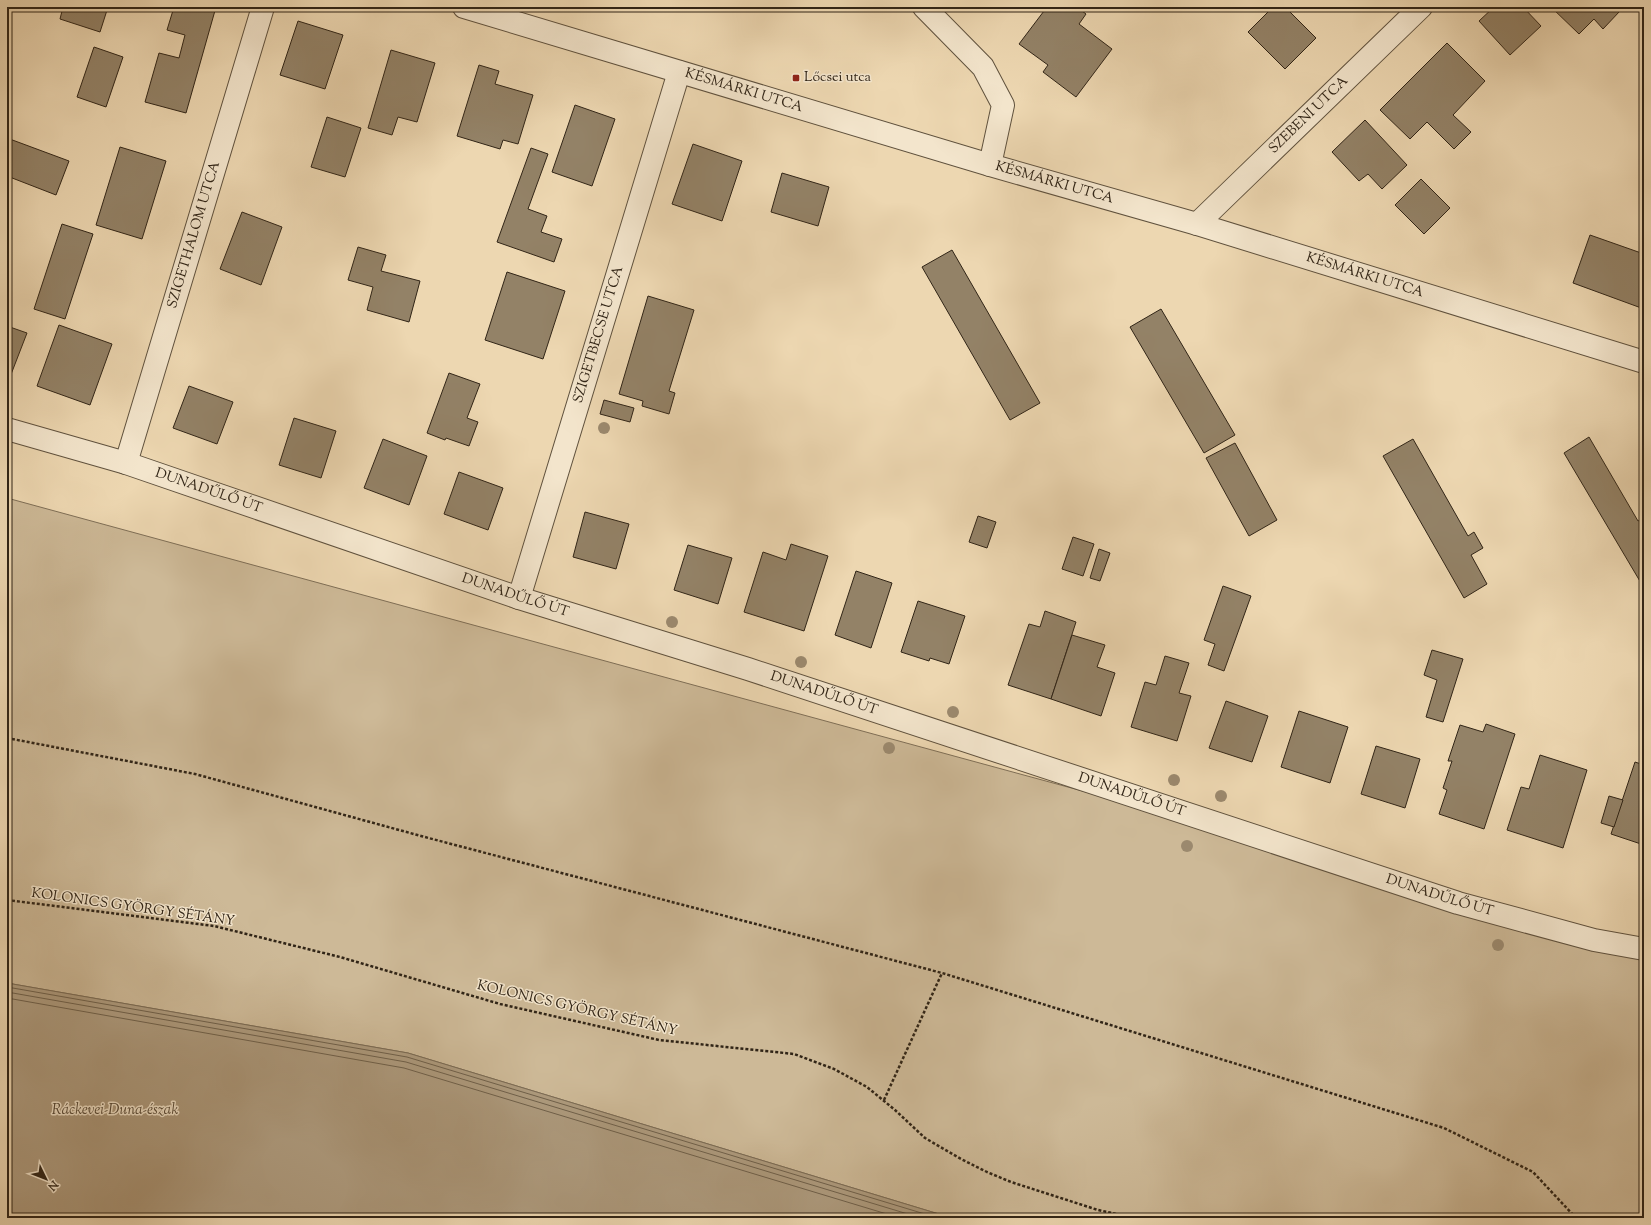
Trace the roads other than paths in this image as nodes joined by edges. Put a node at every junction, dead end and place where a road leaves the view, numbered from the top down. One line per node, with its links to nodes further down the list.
1 (263, 7): 10 (street, SZIGETHALOM UTCA)
2 (464, 7): 5 (street, KÉSMÁRKI UTCA)
3 (924, 7): 6 (street)
4 (1421, 7): 7 (street, SZEBENI UTCA)
5 (679, 72): 6 (street, KÉSMÁRKI UTCA); 11 (street, SZIGETBECSE UTCA)
6 (990, 165): 7 (street, KÉSMÁRKI UTCA)
7 (1197, 224): 8 (street, KÉSMÁRKI UTCA)
8 (1644, 362)
9 (7, 430): 10 (street, DUNADŰLŐ ÚT)
10 (126, 463): 11 (street, DUNADŰLŐ ÚT)
11 (519, 598): 12 (street, DUNADŰLŐ ÚT)
12 (1644, 949)

